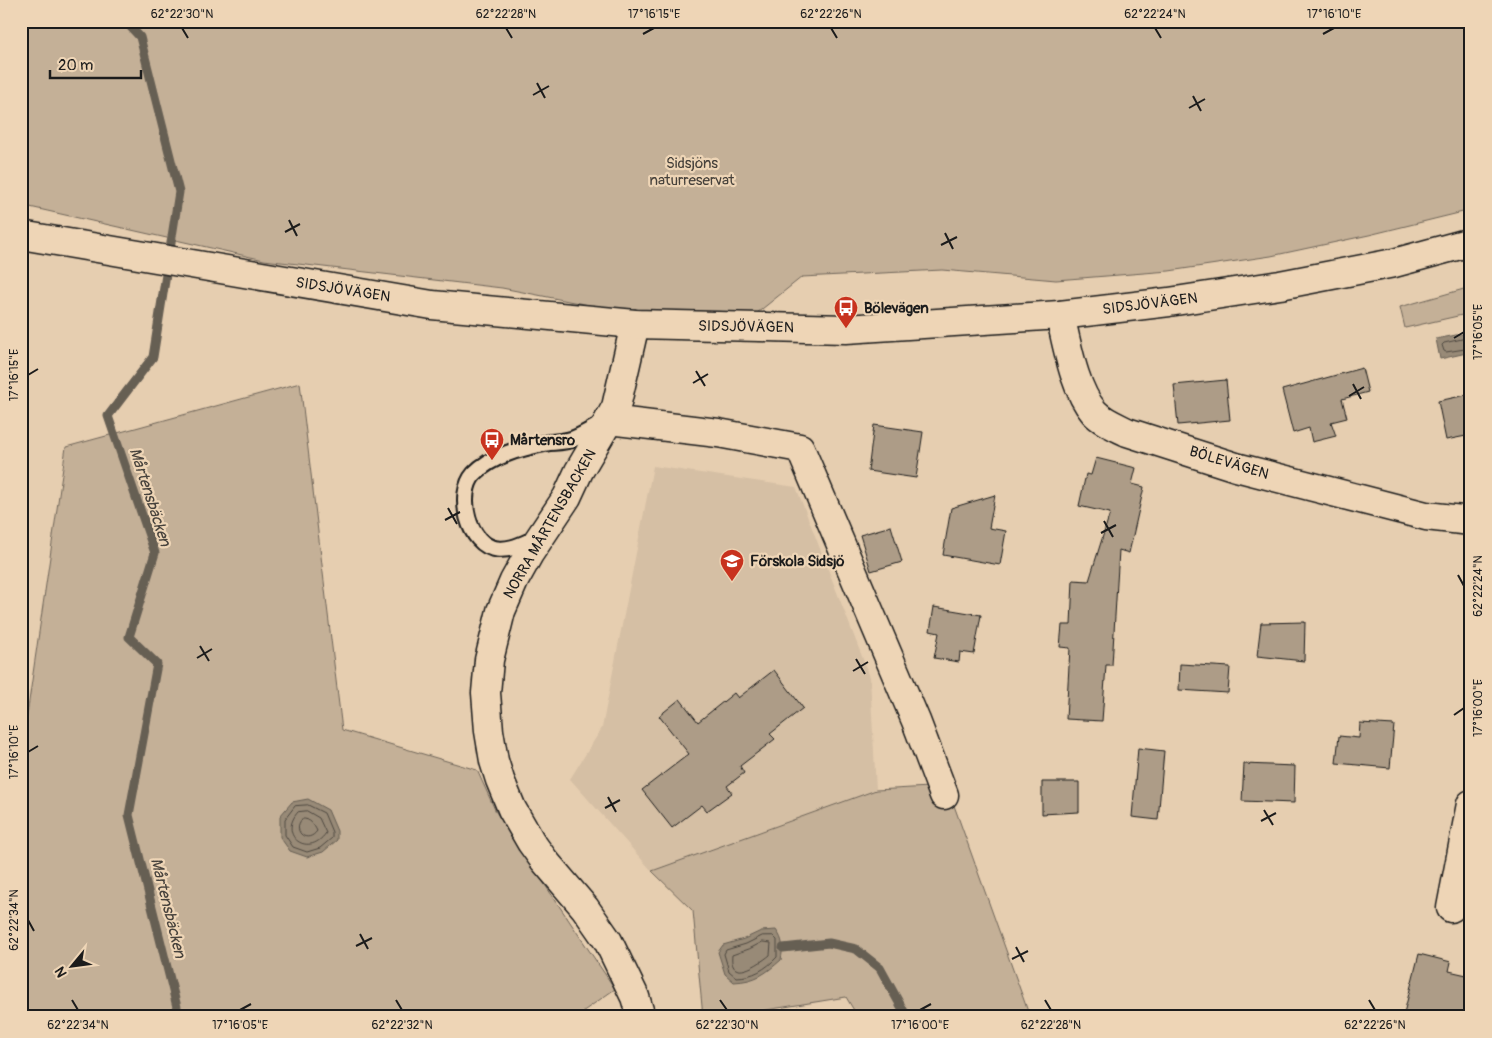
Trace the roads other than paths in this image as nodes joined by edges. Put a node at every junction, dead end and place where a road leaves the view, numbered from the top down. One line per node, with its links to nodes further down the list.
1 (21, 234): 4 (street, SIDSJÖVÄGEN)
2 (1471, 242): 3 (street, SIDSJÖVÄGEN)
3 (1060, 315): 4 (street, SIDSJÖVÄGEN); 6 (street, BÖLEVÄGEN)
4 (635, 324): 5 (street, NORRA MÅRTENSBACKEN)
5 (610, 420): 7 (street, NORRA MÅRTENSBACKEN); 7 (lane); 8 (street)
6 (1471, 521)
7 (543, 535): 11 (street, NORRA MÅRTENSBACKEN)
8 (944, 795)
9 (1471, 804): 10 (street)
10 (1451, 908)
11 (641, 1017)

